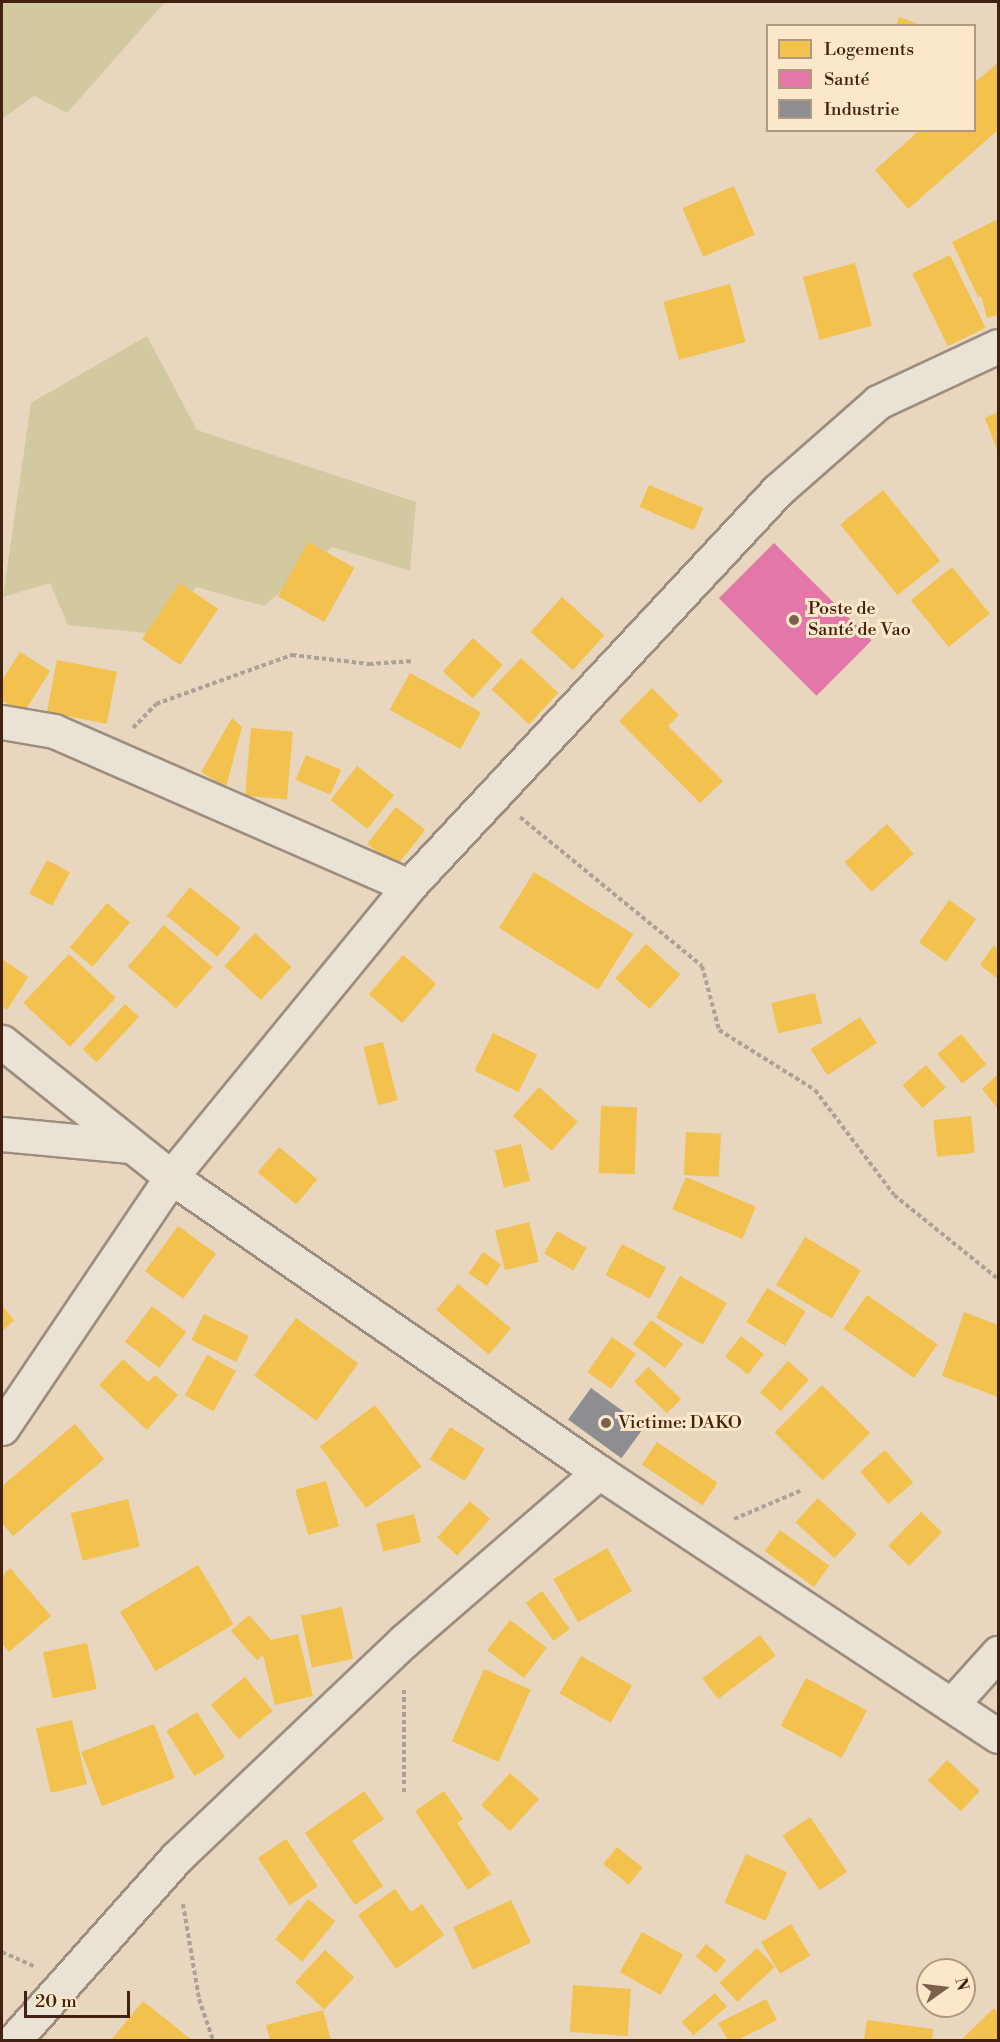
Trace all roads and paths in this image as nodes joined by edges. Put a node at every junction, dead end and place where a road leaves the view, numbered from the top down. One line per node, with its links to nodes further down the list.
1 (999, 346): 5 (street)
2 (414, 661): 4 (path)
3 (2, 722): 4 (street)
4 (108, 755): 6 (street)
5 (494, 795): 6 (street); 11 (path)
6 (409, 886): 10 (street)
7 (2, 1042): 9 (street)
8 (2, 1134): 9 (street)
9 (130, 1146): 10 (street)
10 (171, 1177): 12 (street); 13 (street)
11 (999, 1279)
12 (2, 1428)
13 (598, 1472): 15 (street); 16 (street)
14 (800, 1491): 15 (path)
15 (695, 1535): 18 (street)
16 (404, 1641): 20 (path); 21 (street)
17 (999, 1653): 18 (street)
18 (952, 1704): 19 (street)
19 (999, 1737)
20 (404, 1792)
21 (176, 1858): 22 (street); 23 (path)
22 (14, 2040)
23 (213, 2040)

